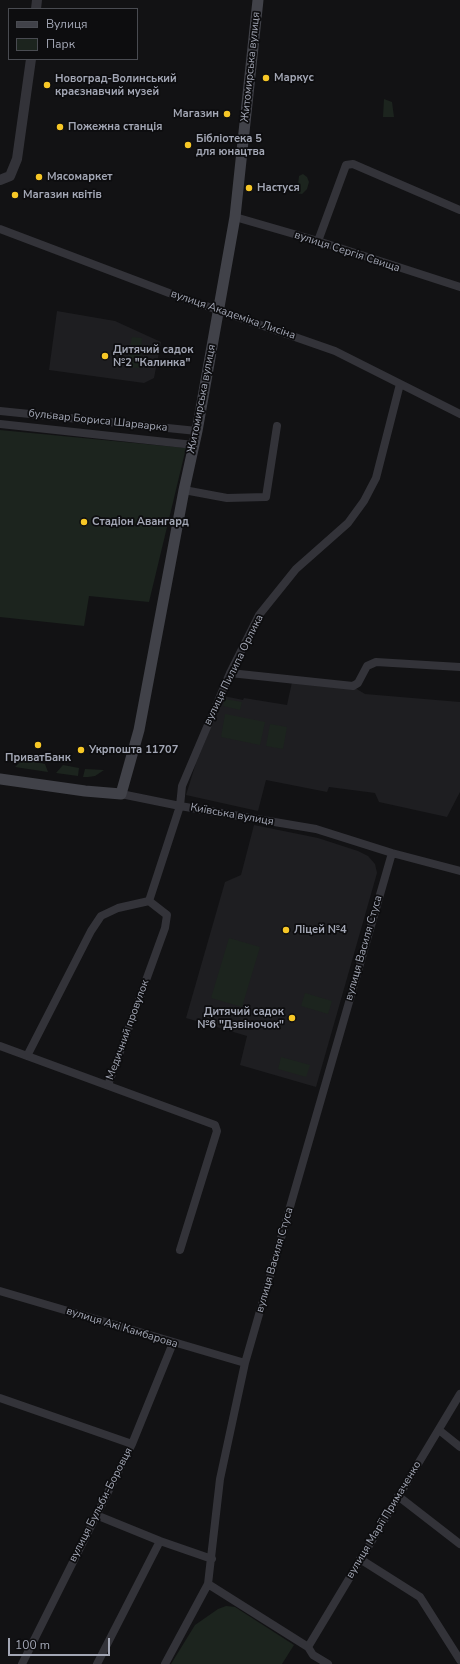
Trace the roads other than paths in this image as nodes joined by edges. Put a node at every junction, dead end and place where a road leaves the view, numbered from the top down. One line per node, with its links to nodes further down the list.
1 (258, 0): 5 (main road, Житомирська вулиця)
2 (31, 60): 3 (street)
3 (0, 180)
4 (460, 210): 7 (street)
5 (235, 218): 7 (street, вулиця Сергія Свища); 9 (main road, Житомирська вулиця)
6 (0, 229): 9 (street, вулиця Академіка Лисіна)
7 (318, 242): 8 (street, вулиця Сергія Свища)
8 (460, 287)
9 (218, 310): 10 (street, вулиця Академіка Лисіна); 15 (main road, Житомирська вулиця)
10 (400, 384): 12 (street, вулиця Академіка Лисіна); 19 (street, вулиця Пилипа Орлика)
11 (0, 411): 15 (street, бульвар Бориса Шарварка)
12 (460, 414)
13 (0, 424): 16 (street, бульвар Бориса Шарварка)
14 (277, 426): 17 (street)
15 (197, 431): 16 (main road, Житомирська вулиця)
16 (194, 445): 17 (main road, Житомирська вулиця)
17 (184, 490): 21 (main road, Житомирська вулиця)
18 (460, 667): 19 (street)
19 (230, 672): 22 (street, вулиця Пилипа Орлика)
20 (0, 779): 21 (main road, Київська вулиця)
21 (121, 794): 22 (street, Київська вулиця)
22 (180, 806): 23 (street, Київська вулиця); 25 (street)
23 (392, 853): 24 (street, Київська вулиця); 32 (street, вулиця Василя Стуса)
24 (460, 871)
25 (149, 901): 27 (street); 28 (street, Медичний провулок)
26 (0, 1046): 27 (street, Медичний провулок)
27 (27, 1056): 28 (street, Медичний провулок)
28 (108, 1085): 29 (street)
29 (180, 1250)
30 (0, 1291): 31 (street, вулиця Акі Камбарова)
31 (173, 1343): 32 (street, вулиця Акі Камбарова); 36 (street, вулиця Бульби-Боровця)
32 (245, 1363): 42 (street, вулиця Василя Стуса)
33 (460, 1394): 35 (street, вулиця Марії Примаченко)
34 (0, 1398): 36 (street)
35 (438, 1430): 37 (street); 38 (street, вулиця Марії Примаченко)
36 (132, 1444): 39 (street, вулиця Бульби-Боровця)
37 (460, 1447)
38 (398, 1496): 41 (street); 43 (street, вулиця Марії Примаченко)
39 (96, 1515): 40 (street); 47 (street, вулиця Бульби-Боровця)
40 (160, 1541): 42 (street); 48 (street)
41 (460, 1544)
42 (212, 1559): 44 (street, вулиця Василя Стуса)
43 (360, 1559): 45 (street, вулиця Марії Примаченко); 46 (street)
44 (208, 1584): 45 (street); 49 (street, вулиця Василя Стуса)
45 (308, 1647): 50 (street)
46 (460, 1660)
47 (22, 1664)
48 (97, 1664)
49 (165, 1664)
50 (328, 1664)

